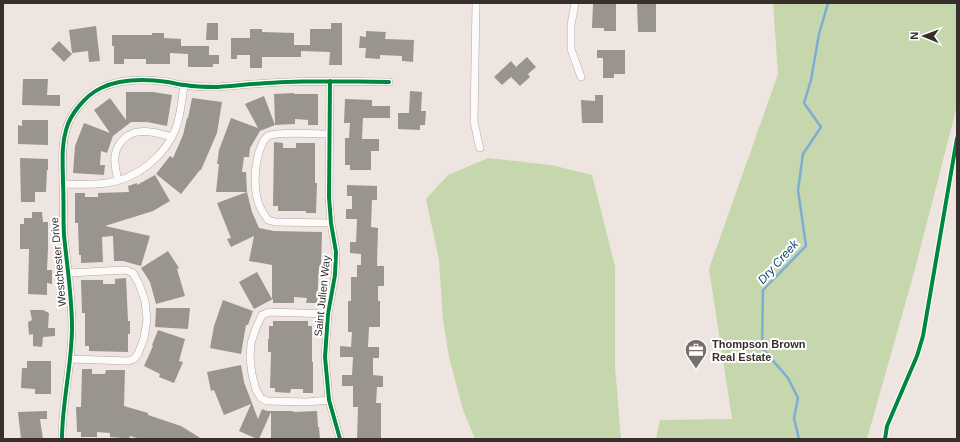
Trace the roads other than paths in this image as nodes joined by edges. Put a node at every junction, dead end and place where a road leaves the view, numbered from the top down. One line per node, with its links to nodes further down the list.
1 (476, 3): 9 (street)
2 (575, 3): 3 (street)
3 (581, 77)
4 (330, 81): 5 (street, Westchester Drive); 6 (street, Westchester Drive); 7 (street, Saint Julien Way)
5 (389, 82)
6 (184, 85): 8 (street); 11 (street, Westchester Drive)
7 (329, 134): 12 (street, Saint Julien Way); 12 (street)
8 (172, 137): 10 (street); 10 (street)
9 (480, 148)
10 (118, 180): 11 (street)
11 (63, 184): 13 (street, Westchester Drive)
12 (331, 222): 14 (street, Saint Julien Way)
13 (68, 273): 15 (street, Westchester Drive); 15 (street)
14 (328, 314): 16 (street, Saint Julien Way); 16 (street)
15 (71, 359): 17 (street, Westchester Drive)
16 (330, 400): 18 (street, Saint Julien Way)
17 (62, 439)
18 (340, 439)

